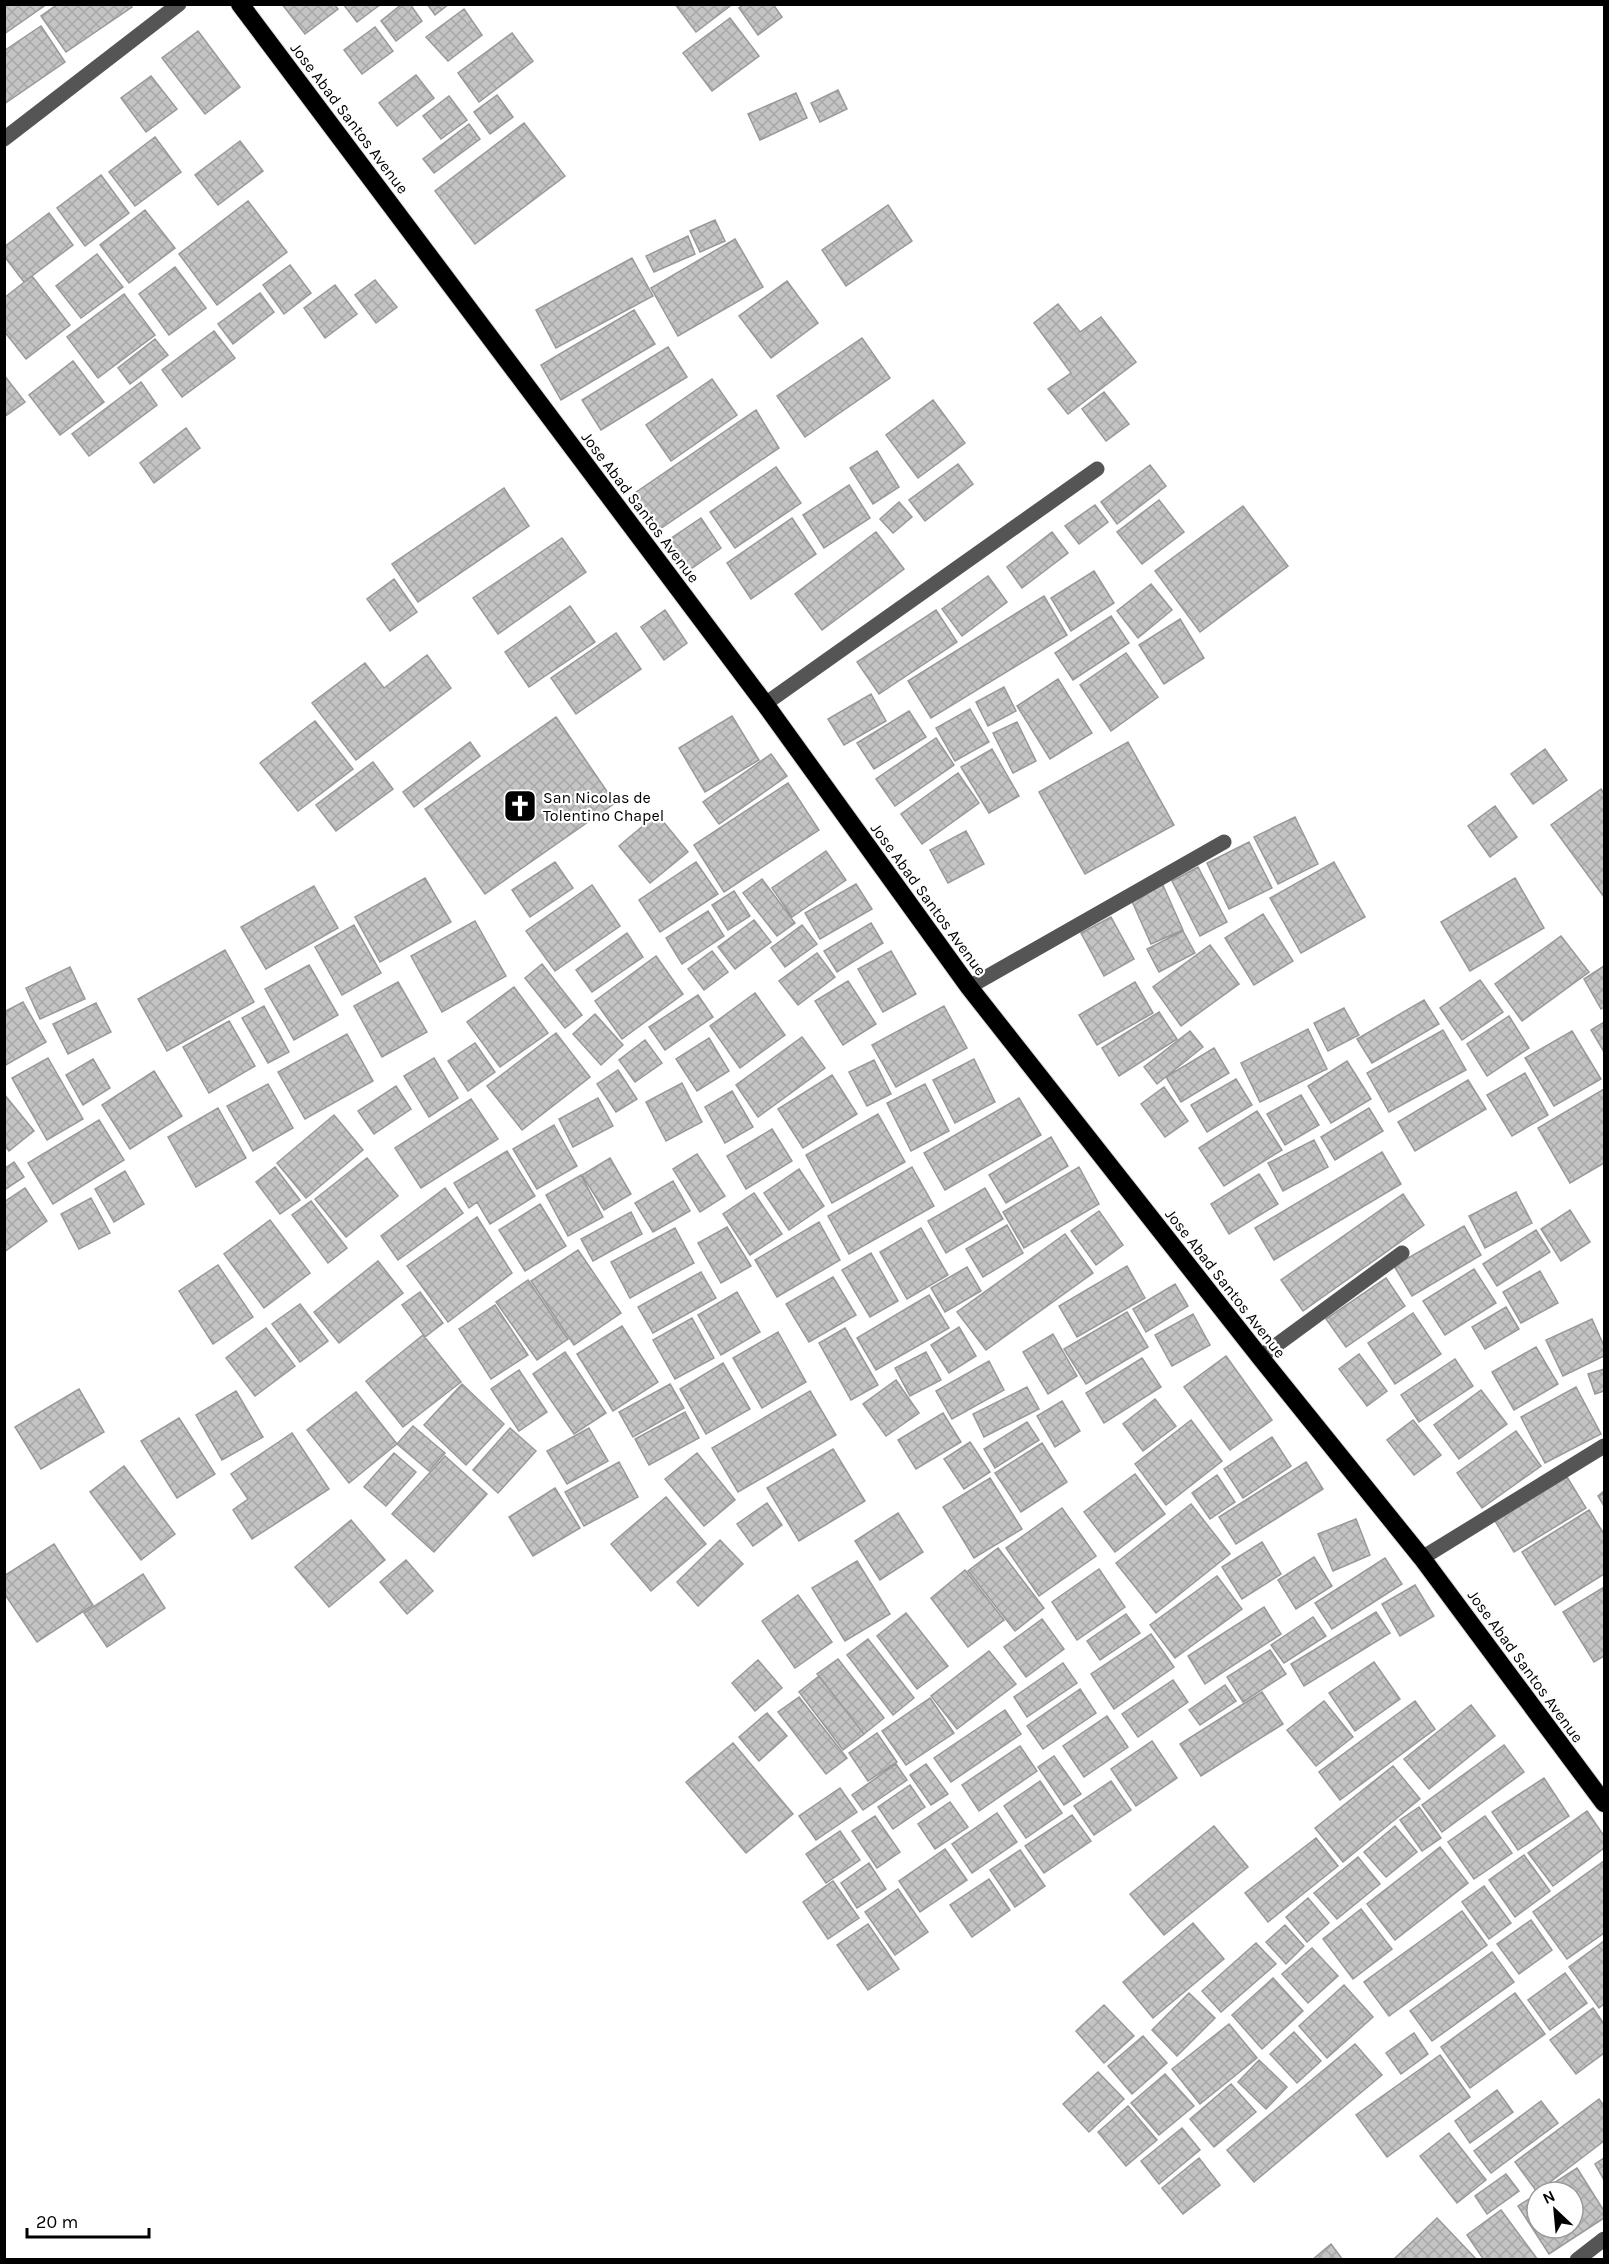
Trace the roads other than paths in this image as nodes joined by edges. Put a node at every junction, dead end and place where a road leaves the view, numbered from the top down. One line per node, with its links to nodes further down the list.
1 (178, 4): 3 (street)
2 (240, 4): 5 (highway, Jose Abad Santos Avenue)
3 (4, 139)
4 (1097, 469): 5 (street)
5 (765, 704): 7 (highway, Jose Abad Santos Avenue)
6 (1224, 842): 7 (street)
7 (969, 987): 9 (highway, Jose Abad Santos Avenue)
8 (1401, 1253): 9 (street)
9 (1260, 1357): 11 (highway, Jose Abad Santos Avenue)
10 (1605, 1446): 11 (street)
11 (1422, 1558): 12 (highway, Jose Abad Santos Avenue)
12 (1605, 1803)
13 (1605, 2239): 14 (street)
14 (1577, 2259)

